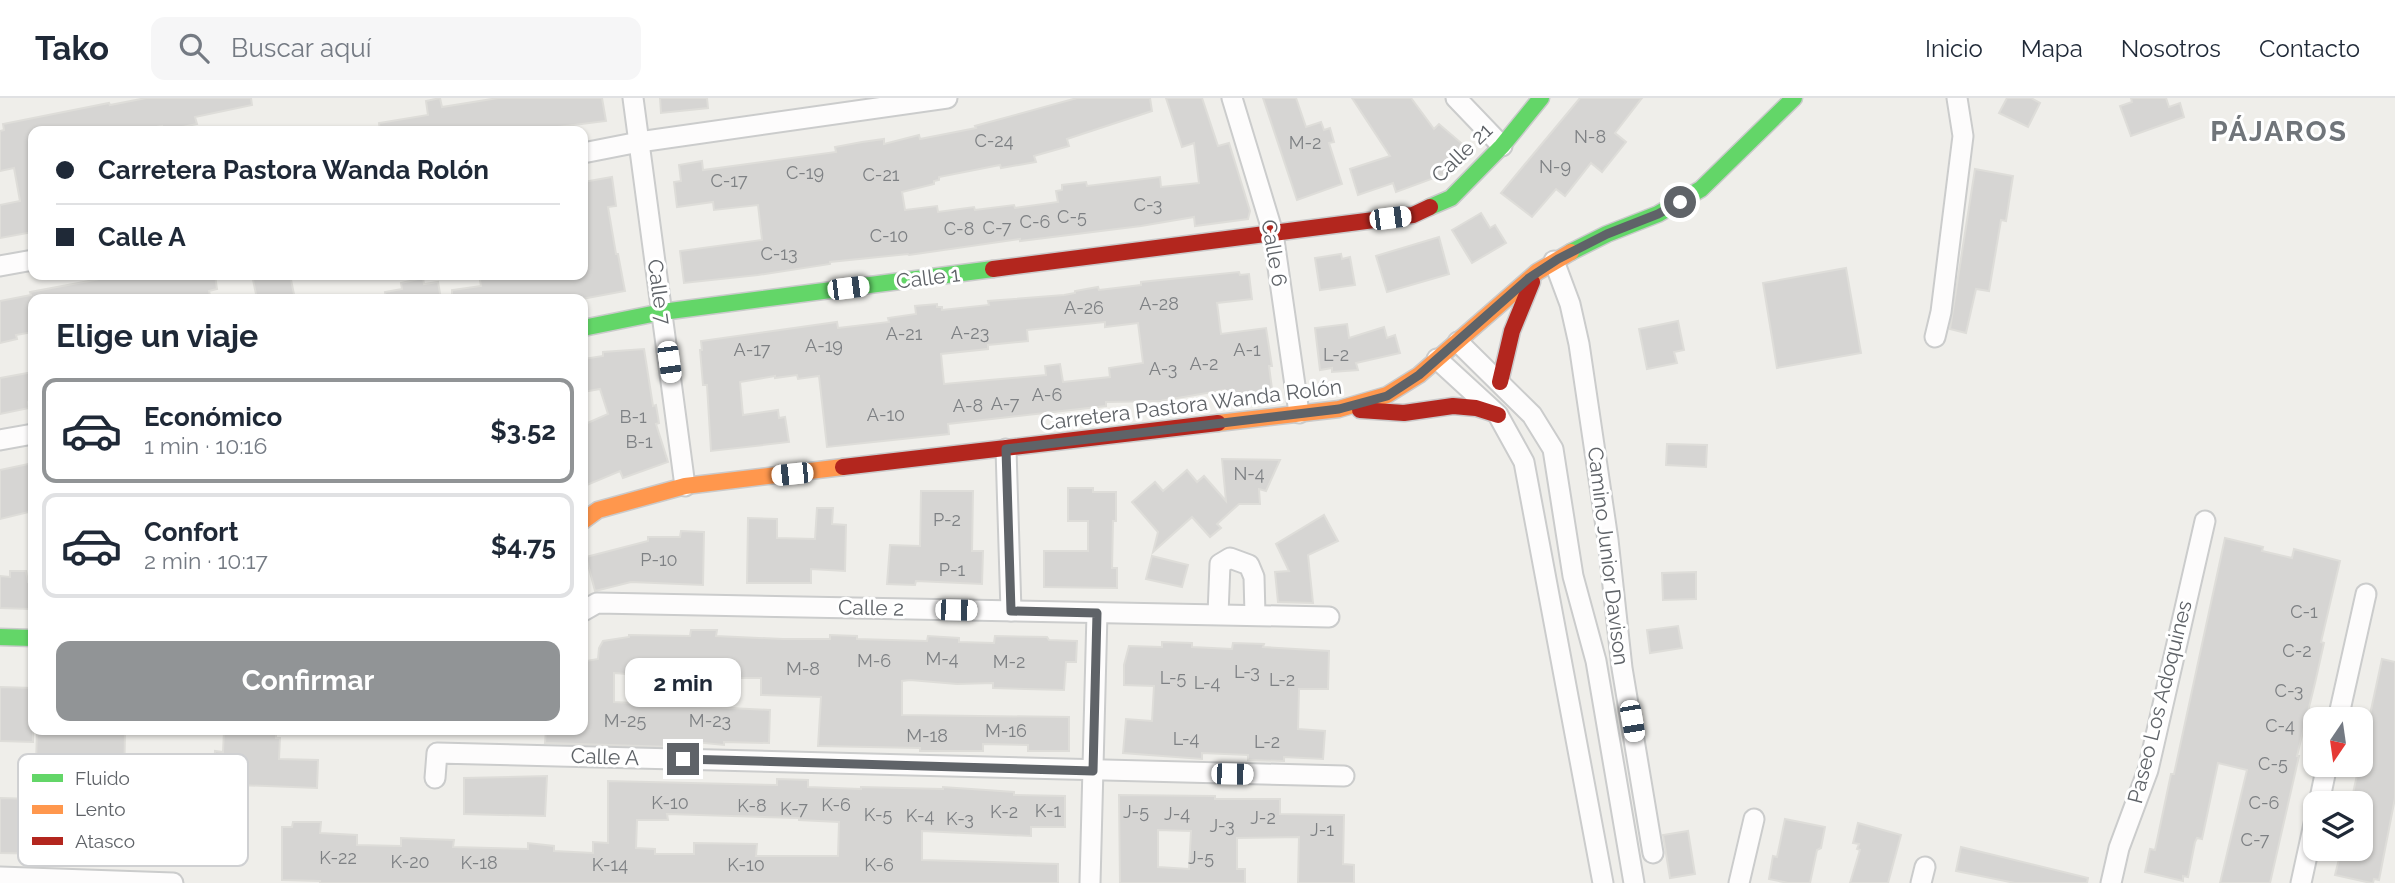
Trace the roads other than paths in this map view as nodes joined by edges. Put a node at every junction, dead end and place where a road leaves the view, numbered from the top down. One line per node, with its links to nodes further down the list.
1 (633, 98): 8 (street, Calle 7)
2 (947, 98): 8 (street)
3 (1232, 98): 11 (street, Calle 6)
4 (1456, 98): 9 (street)
5 (1541, 98): 9 (street, Calle 21)
6 (1794, 98): 13 (street, Carretera Pastora Wanda Rolón)
7 (1957, 98): 18 (street)
8 (639, 142): 10 (street); 16 (street, Calle 7)
9 (1503, 146): 11 (street, Calle 21)
10 (588, 152)
11 (1273, 233): 16 (street, Calle 1); 23 (street, Calle 6)
12 (28, 261): 14 (street)
13 (1554, 261): 15 (street, Carretera Pastora Wanda Rolón); 45 (street, Camino Junior Davison)
14 (0, 266)
15 (1537, 272): 19 (street, Carretera Pastora Wanda Rolón); 21 (street)
16 (662, 313): 17 (street, Calle 1); 28 (street, Calle 7)
17 (588, 327)
18 (1936, 337)
19 (1458, 342): 20 (street, Carretera Pastora Wanda Rolón); 21 (street)
20 (1437, 359): 22 (street, Carretera Pastora Wanda Rolón); 24 (street)
21 (1500, 382): 52 (street)
22 (1339, 409): 23 (street, Carretera Pastora Wanda Rolón); 24 (street)
23 (1299, 413): 27 (street, Carretera Pastora Wanda Rolón)
24 (1498, 415): 51 (street)
25 (28, 435): 26 (street)
26 (0, 440)
27 (1006, 449): 28 (street, Carretera Pastora Wanda Rolón); 33 (street)
28 (685, 486): 29 (street, Carretera Pastora Wanda Rolón)
29 (588, 517)
30 (2205, 521): 54 (street, Paseo Los Adoquines)
31 (2366, 594): 40 (street)
32 (588, 608): 33 (street, Calle 2)
33 (1011, 611): 34 (street, Calle 2)
34 (1097, 613): 35 (street, Calle 2); 41 (street)
35 (1218, 614): 36 (street, Calle 2); 36 (street)
36 (1255, 615): 37 (street, Calle 2)
37 (1329, 617)
38 (0, 637): 39 (street)
39 (28, 638)
40 (2341, 707)
41 (1093, 771): 42 (street, Calle A); 43 (street, Calle A); 50 (street)
42 (1343, 776)
43 (435, 778)
44 (1754, 818): 53 (street)
45 (1653, 853)
46 (2306, 861): 55 (street)
47 (0, 877): 48 (street)
48 (87, 881): 49 (street)
49 (173, 883)
50 (1090, 883)
51 (1603, 883)
52 (1634, 883)
53 (1739, 883)
54 (2111, 883)
55 (2301, 883)

